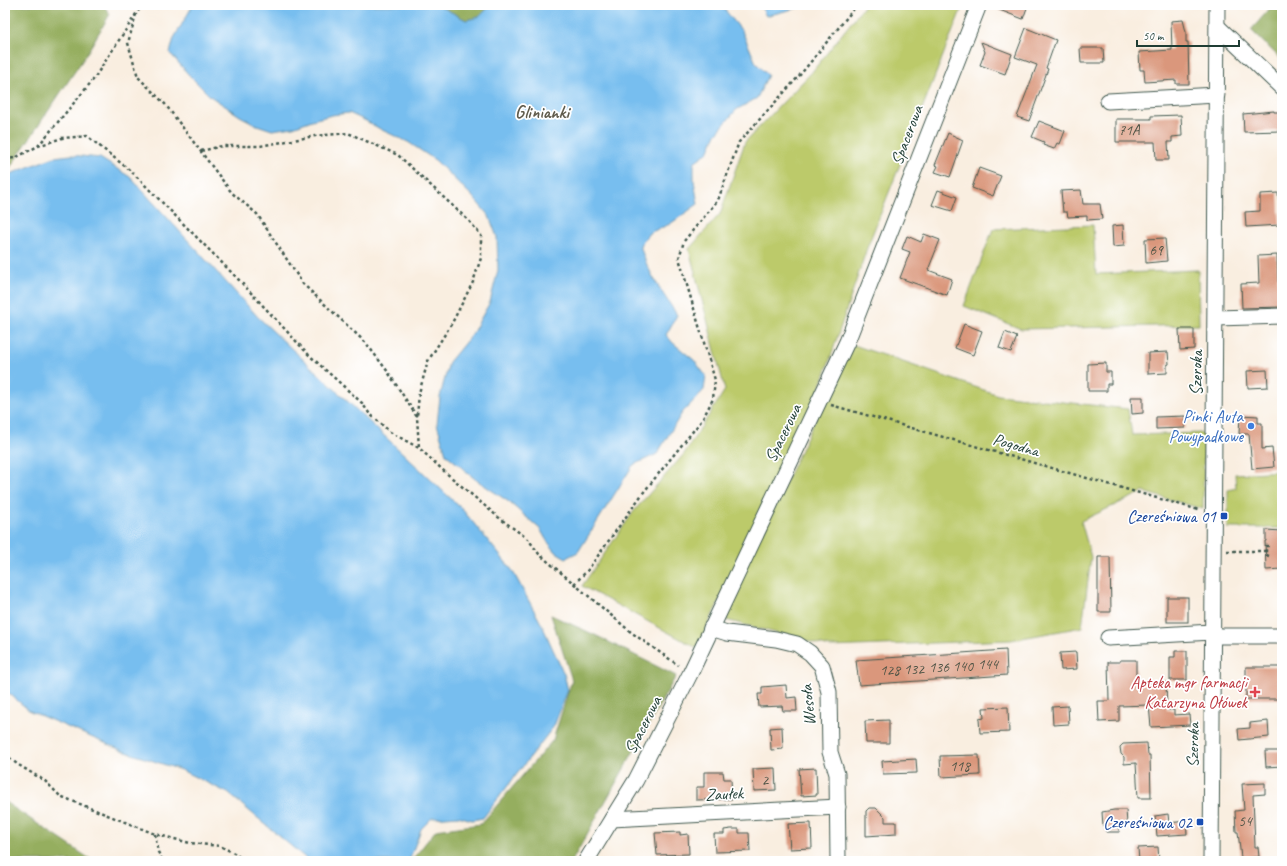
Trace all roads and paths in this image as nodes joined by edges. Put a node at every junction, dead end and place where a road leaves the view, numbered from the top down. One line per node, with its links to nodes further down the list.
1 (142, 5): 5 (path)
2 (857, 5): 23 (path)
3 (979, 5): 15 (street, Spacerowa)
4 (1217, 5): 6 (street, Szeroka)
5 (136, 14): 10 (path); 11 (path)
6 (1218, 27): 7 (street); 8 (street, Szeroka)
7 (1282, 88)
8 (1217, 95): 9 (street); 14 (street, Szeroka)
9 (1108, 101)
10 (38, 146): 12 (path); 17 (path)
11 (201, 151): 16 (path); 16 (path)
12 (5, 159)
13 (1282, 316): 14 (street)
14 (1216, 318): 25 (street, Szeroka)
15 (819, 401): 18 (path, Pogodna); 24 (street, Spacerowa)
16 (417, 417): 17 (path)
17 (419, 448): 23 (path)
18 (1205, 512)
19 (1269, 546): 21 (path)
20 (1222, 551): 21 (path)
21 (1267, 551): 22 (path)
22 (1269, 556)
23 (574, 584): 28 (path)
24 (711, 628): 28 (street, Spacerowa); 30 (street, Wesoła)
25 (1212, 634): 26 (street); 27 (street); 37 (street, Szeroka)
26 (1282, 636)
27 (1108, 638)
28 (690, 674): 31 (street, Spacerowa)
29 (5, 754): 32 (path)
30 (838, 807): 31 (street, Zaułek); 36 (street, Wesoła)
31 (612, 819): 35 (street, Spacerowa)
32 (155, 834): 33 (path); 34 (path)
33 (163, 861)
34 (243, 861)
35 (586, 861)
36 (838, 861)
37 (1211, 861)

